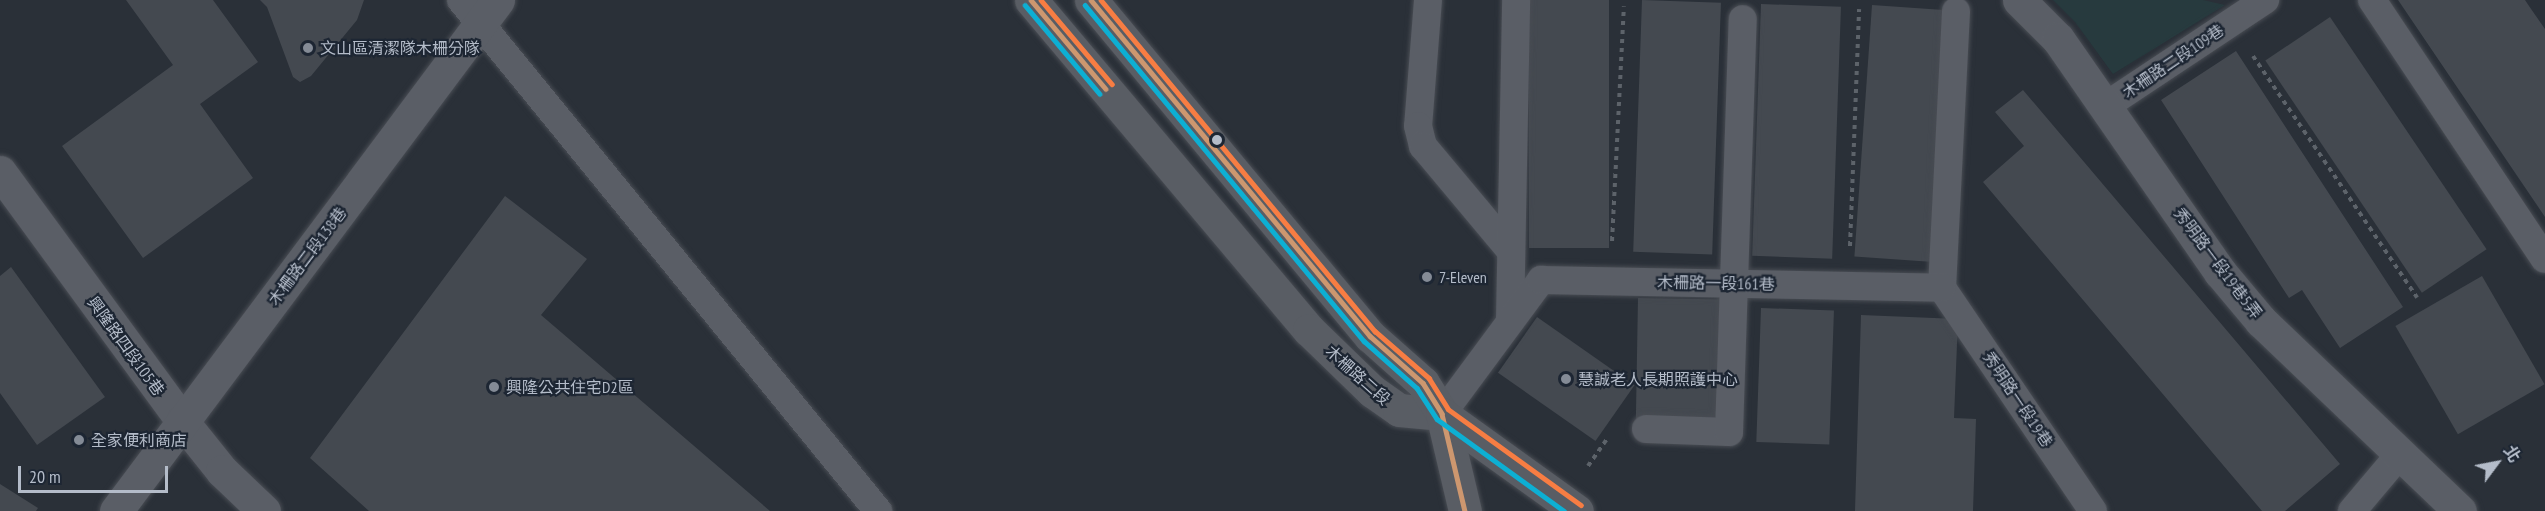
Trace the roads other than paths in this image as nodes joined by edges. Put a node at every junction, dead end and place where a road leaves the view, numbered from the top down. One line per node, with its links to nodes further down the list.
1 (1031, 0): 18 (main road, 木柵路二段)
2 (1091, 0): 18 (main road)
3 (1428, 0): 13 (lane)
4 (1516, 0): 13 (lane)
5 (2019, 0): 11 (street, 木柵路二段109巷)
6 (2265, 0): 11 (lane, 木柵路二段109巷)
7 (2372, 0): 14 (lane)
8 (480, 8): 19 (street, 木柵路二段138巷); 24 (lane)
9 (1956, 11): 16 (lane)
10 (1743, 19): 15 (lane)
11 (2107, 105): 21 (street, 秀明路一段19巷5弄)
12 (0, 172): 19 (street, 興隆路四段105巷)
13 (1510, 250): 17 (lane)
14 (2545, 259)
15 (1734, 284): 16 (lane, 木柵路一段161巷); 17 (lane, 木柵路一段161巷); 20 (lane)
16 (1942, 288): 27 (lane, 秀明路一段19巷)
17 (1510, 321): 18 (lane, 木柵路一段161巷)
18 (1442, 414): 25 (main road); 26 (main road)
19 (182, 421): 22 (street, 木柵路二段138巷); 23 (street, 興隆路四段105巷)
20 (1646, 429)
21 (2400, 454): 28 (lane); 29 (street, 秀明路一段19巷5弄)
22 (116, 511)
23 (264, 511)
24 (878, 511)
25 (1465, 511)
26 (1577, 511)
27 (2093, 511)
28 (2352, 511)
29 (2460, 511)

